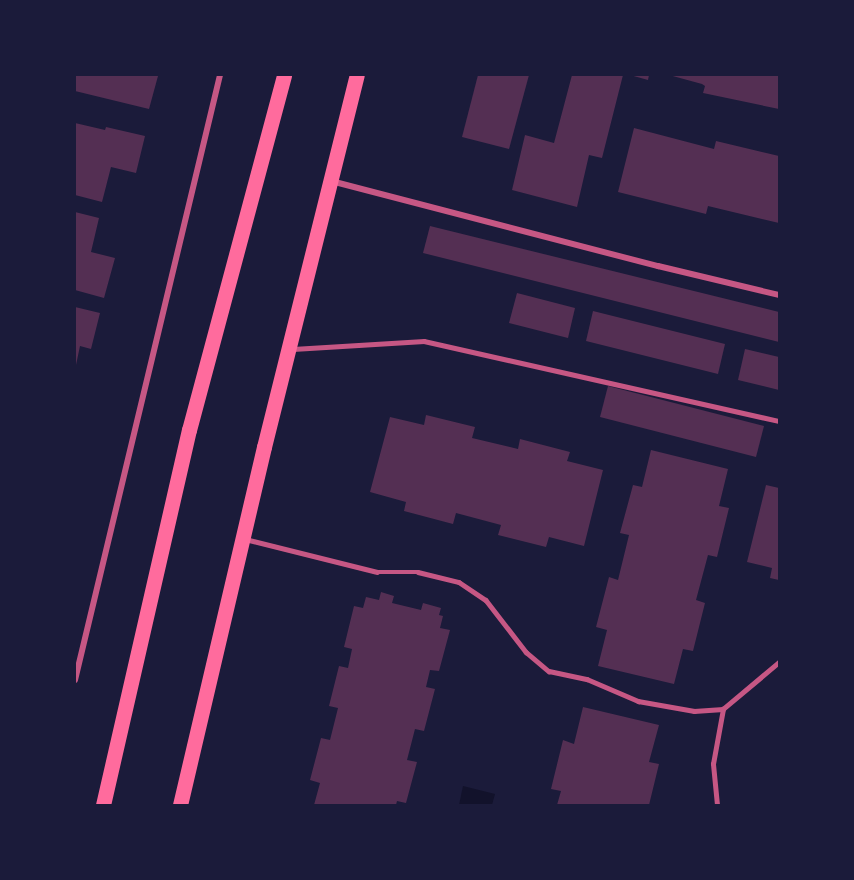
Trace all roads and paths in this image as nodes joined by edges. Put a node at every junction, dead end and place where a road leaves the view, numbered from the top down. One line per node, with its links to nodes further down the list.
1 (220, 75): 10 (street)
2 (284, 75): 12 (main road)
3 (357, 75): 4 (main road)
4 (331, 181): 5 (street); 6 (main road)
5 (779, 295)
6 (288, 350): 7 (lane); 8 (main road)
7 (779, 421)
8 (243, 538): 11 (lane); 13 (main road)
9 (779, 662): 11 (lane)
10 (75, 680)
11 (723, 709): 14 (lane)
12 (103, 805)
13 (180, 805)
14 (717, 805)

